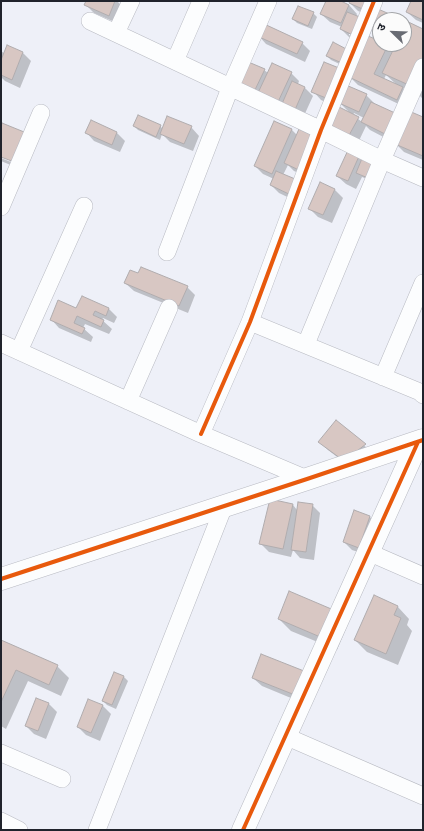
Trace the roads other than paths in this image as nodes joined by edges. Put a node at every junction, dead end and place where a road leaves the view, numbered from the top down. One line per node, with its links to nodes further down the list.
1 (131, 1): 6 (street)
2 (201, 1): 7 (street)
3 (268, 1): 9 (street)
4 (374, 1): 11 (street)
5 (90, 21): 6 (street)
6 (116, 33): 7 (street)
7 (175, 61): 9 (street)
8 (423, 67): 12 (street)
9 (230, 88): 11 (street); 16 (street)
10 (41, 113): 15 (street)
11 (321, 130): 12 (street); 19 (street)
12 (382, 160): 13 (street); 21 (street)
13 (423, 178)
14 (84, 206): 22 (street)
15 (1, 207)
16 (167, 252)
17 (423, 283): 23 (street)
18 (170, 308): 25 (street)
19 (250, 322): 21 (street); 26 (street)
20 (1, 343): 22 (street)
21 (306, 344): 23 (street)
22 (19, 351): 25 (street)
23 (383, 377): 24 (street)
24 (422, 391)
25 (128, 401): 26 (street)
26 (201, 434): 28 (street)
27 (420, 441): 28 (street); 30 (street)
28 (307, 479): 29 (street)
29 (224, 506): 32 (street); 39 (street)
30 (368, 552): 31 (street); 33 (street)
31 (423, 576)
32 (1, 579)
33 (285, 736): 36 (street); 40 (street)
34 (1, 753): 35 (street)
35 (62, 779)
36 (423, 796)
37 (1, 821): 38 (street)
38 (19, 830)
39 (97, 830)
40 (243, 830)

